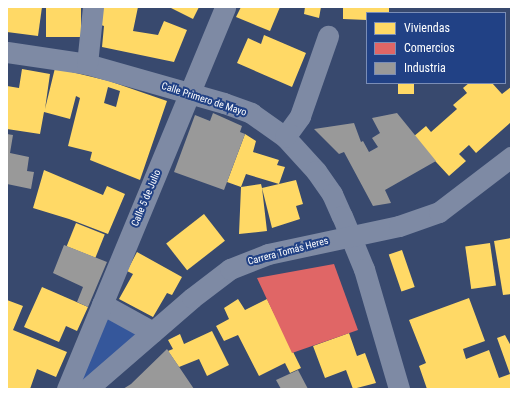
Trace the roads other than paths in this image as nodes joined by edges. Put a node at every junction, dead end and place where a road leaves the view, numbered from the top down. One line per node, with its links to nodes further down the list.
1 (93, 7): 5 (street)
2 (225, 7): 6 (street, Calle 5 de Julio)
3 (328, 36): 7 (street)
4 (7, 52): 5 (street, Calle Primero de Mayo)
5 (87, 64): 6 (street, Calle Primero de Mayo)
6 (190, 93): 7 (street, Calle Primero de Mayo); 10 (street, Calle 5 de Julio)
7 (285, 137): 9 (street, Calle Primero de Mayo)
8 (511, 157): 9 (street, Carrera Tomás Heres)
9 (350, 236): 11 (street, Carrera Tomás Heres); 14 (street, Calle Primero de Mayo)
10 (102, 304): 11 (street); 12 (street, Calle 5 de Julio)
11 (153, 332): 13 (street, Carrera Tomás Heres)
12 (67, 389)
13 (87, 389)
14 (400, 389)

